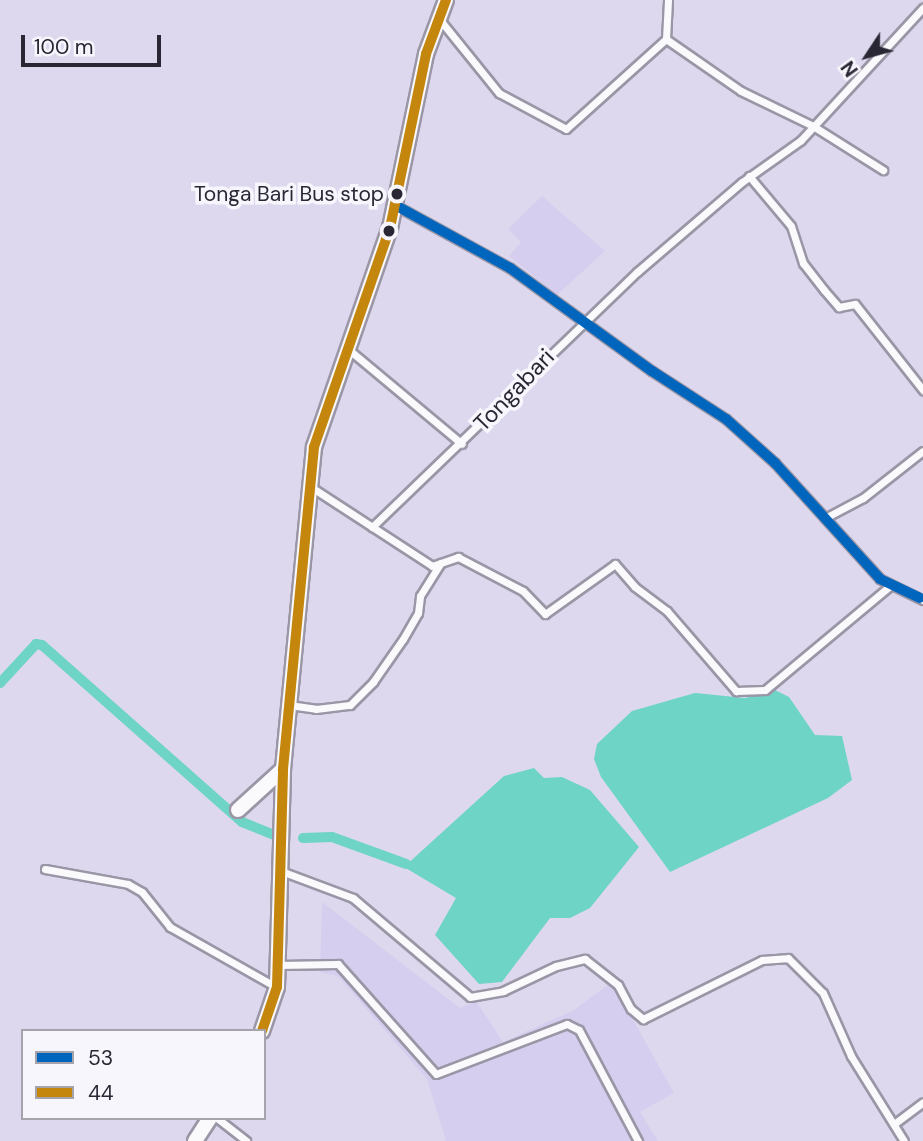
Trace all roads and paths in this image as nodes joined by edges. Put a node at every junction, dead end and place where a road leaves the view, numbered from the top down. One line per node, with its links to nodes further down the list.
1 (446, 0): 4 (highway)
2 (668, 0): 5 (street)
3 (923, 8): 6 (street, Tongabari)
4 (438, 17): 5 (street); 9 (highway)
5 (666, 39): 6 (street)
6 (813, 126): 7 (street); 8 (street, Tongabari)
7 (883, 170)
8 (749, 177): 10 (street, Tongabari); 12 (street)
9 (395, 205): 10 (street); 11 (highway)
10 (583, 323): 13 (street, Tongabari); 16 (street)
11 (348, 349): 13 (street, Tongabari); 15 (highway)
12 (923, 390)
13 (462, 444): 17 (street)
14 (923, 451): 16 (street)
15 (310, 486): 17 (street); 21 (highway)
16 (825, 518): 19 (street)
17 (372, 527): 18 (street)
18 (440, 563): 19 (street); 21 (street)
19 (891, 585): 20 (street)
20 (923, 600)
21 (289, 705): 22 (highway)
22 (283, 769): 23 (highway); 25 (highway)
23 (239, 810)
24 (44, 869): 27 (street)
25 (280, 871): 26 (highway); 32 (street)
26 (278, 965): 27 (highway); 35 (street)
27 (277, 987): 28 (highway)
28 (263, 1029)
29 (923, 1102): 32 (street)
30 (209, 1120): 33 (highway)
31 (220, 1120): 34 (street)
32 (894, 1124): 36 (street)
33 (195, 1141)
34 (246, 1141)
35 (638, 1141)
36 (904, 1141)

